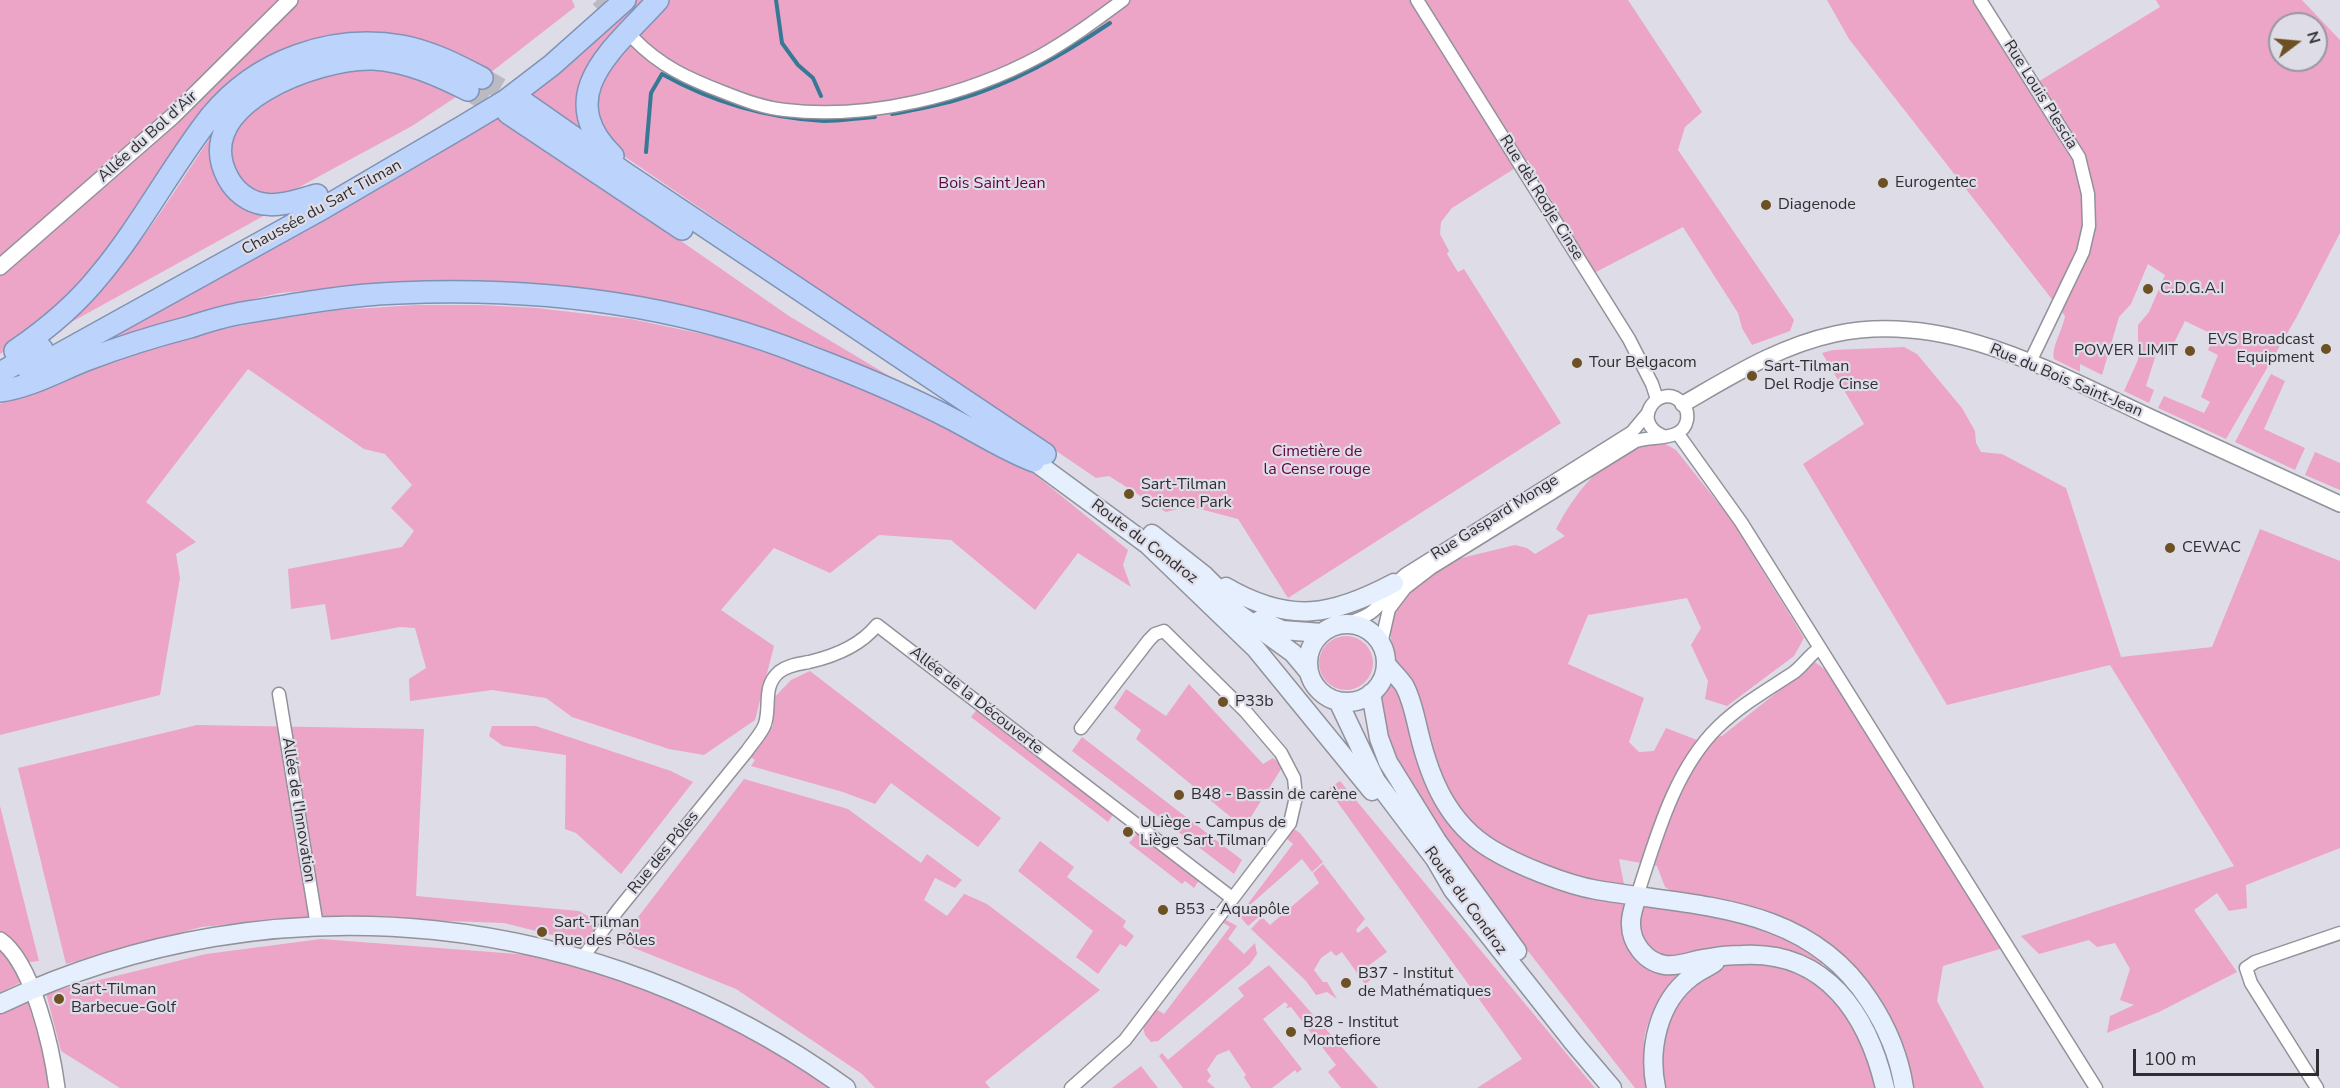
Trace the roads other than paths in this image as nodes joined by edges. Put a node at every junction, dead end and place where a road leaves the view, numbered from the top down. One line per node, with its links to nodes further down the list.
1 (290, 0): 11 (street, Allée du Bol d'Air)
2 (604, 0): 10 (highway, Chaussée du Sart Tilman)
3 (625, 0): 15 (highway, Chaussée du Sart Tilman)
4 (658, 0): 9 (highway)
5 (1123, 0): 8 (street)
6 (1417, 0): 16 (street, Rue dèl Rodje Cinse)
7 (1980, 0): 13 (street, Rue Louis Plescia)
8 (634, 39)
9 (643, 185): 21 (highway); 21 (highway)
10 (317, 195): 12 (highway); 14 (highway, Chaussée du Sart Tilman)
11 (0, 267)
12 (0, 360)
13 (2030, 362): 17 (street, Rue du Bois Saint-Jean); 22 (street, Rue du Bois Saint-Jean)
14 (0, 373)
15 (0, 389): 21 (highway)
16 (1656, 399): 17 (street); 18 (street)
17 (1683, 404): 19 (street)
18 (1647, 414): 20 (street); 25 (street, Rue Gaspard Monge)
19 (1678, 434): 20 (street); 29 (street)
20 (1663, 436): 28 (street, Rue Gaspard Monge)
21 (1039, 458): 23 (main road, Route du Condroz); 24 (main road, Route du Condroz)
22 (2340, 504)
23 (1149, 546): 31 (main road, Route du Condroz); 37 (main road)
24 (1204, 574): 25 (main road); 27 (main road, Route du Condroz)
25 (1394, 583): 26 (street, Rue Gaspard Monge)
26 (1346, 624): 27 (main road); 28 (main road)
27 (1322, 633): 31 (main road)
28 (1381, 644): 30 (main road)
29 (1820, 648): 38 (street); 57 (street)
30 (1386, 664): 32 (main road); 38 (main road)
31 (1308, 671): 34 (main road)
32 (1371, 693): 34 (main road); 53 (main road, Route du Condroz)
33 (279, 694): 40 (street, Allée de l'Innovation)
34 (1338, 701): 37 (main road, Route du Condroz)
35 (1081, 728): 39 (street)
36 (747, 750): 39 (street, Allée de la Découverte); 43 (street, Rue des Pôles)
37 (1453, 890): 47 (main road, Route du Condroz)
38 (1637, 896): 44 (main road); 56 (main road)
39 (1232, 898): 50 (street)
40 (317, 926): 43 (main road); 45 (main road)
41 (2340, 933): 58 (street)
42 (0, 940): 45 (street)
43 (583, 957): 49 (main road)
44 (1721, 958): 54 (main road); 55 (main road)
45 (32, 989): 46 (main road); 48 (street)
46 (0, 1004)
47 (1573, 1042): 51 (main road); 52 (main road, Route du Condroz)
48 (57, 1088)
49 (846, 1088)
50 (1071, 1088)
51 (1598, 1088)
52 (1612, 1088)
53 (1622, 1088)
54 (1656, 1088)
55 (1885, 1088)
56 (1904, 1088)
57 (2096, 1088)
58 (2316, 1088)

